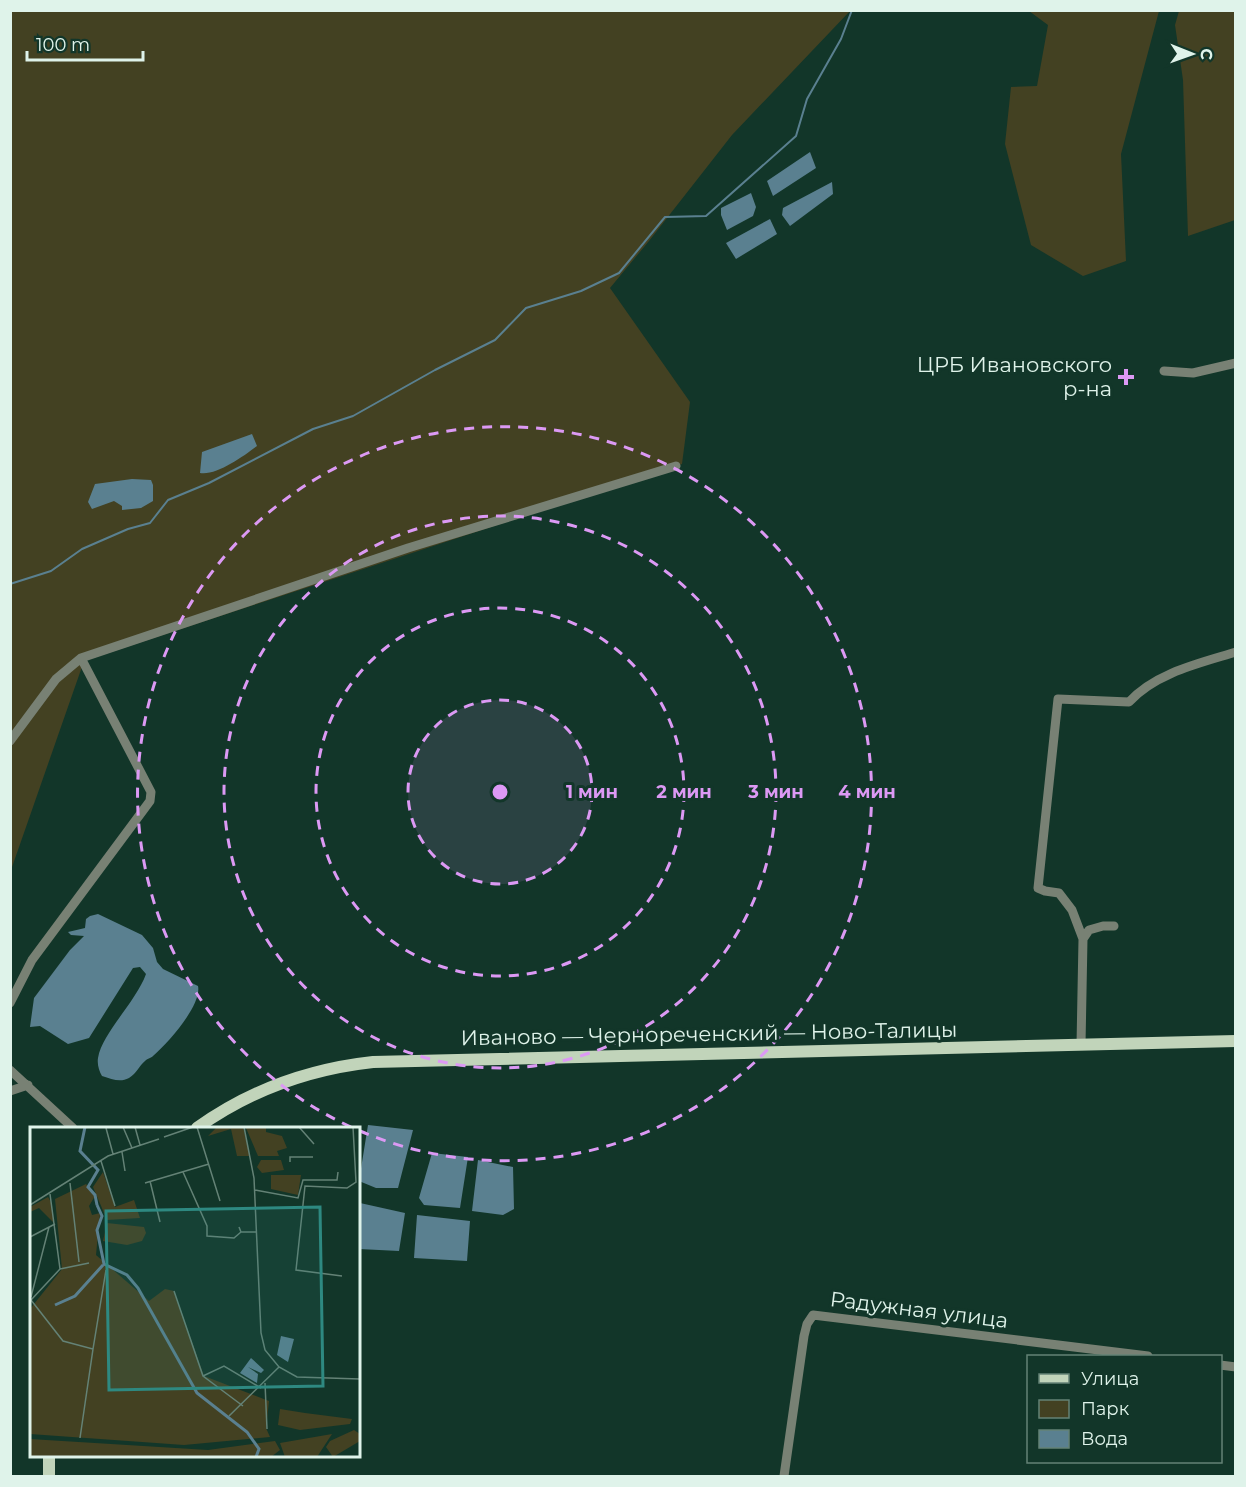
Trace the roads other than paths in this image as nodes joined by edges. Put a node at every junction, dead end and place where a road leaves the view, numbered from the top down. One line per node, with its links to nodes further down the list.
1 (1236, 363): 2 (street)
2 (1164, 371)
3 (676, 466): 5 (street)
4 (1236, 652): 8 (street)
5 (81, 658): 6 (street); 9 (street)
6 (10, 741)
7 (1113, 926): 8 (street)
8 (1083, 939): 11 (street)
9 (10, 1003)
10 (1236, 1041): 11 (main road, Иваново — Чернореченский — Ново-Талицы)
11 (1081, 1045): 16 (main road, Иваново — Чернореченский — Ново-Талицы)
12 (10, 1070): 13 (street)
13 (27, 1085): 14 (street); 15 (street)
14 (10, 1091)
15 (72, 1127)
16 (199, 1127)
17 (1140, 1355): 20 (street, Радужная улица)
18 (49, 1457): 19 (main road)
19 (49, 1476)
20 (784, 1476)

